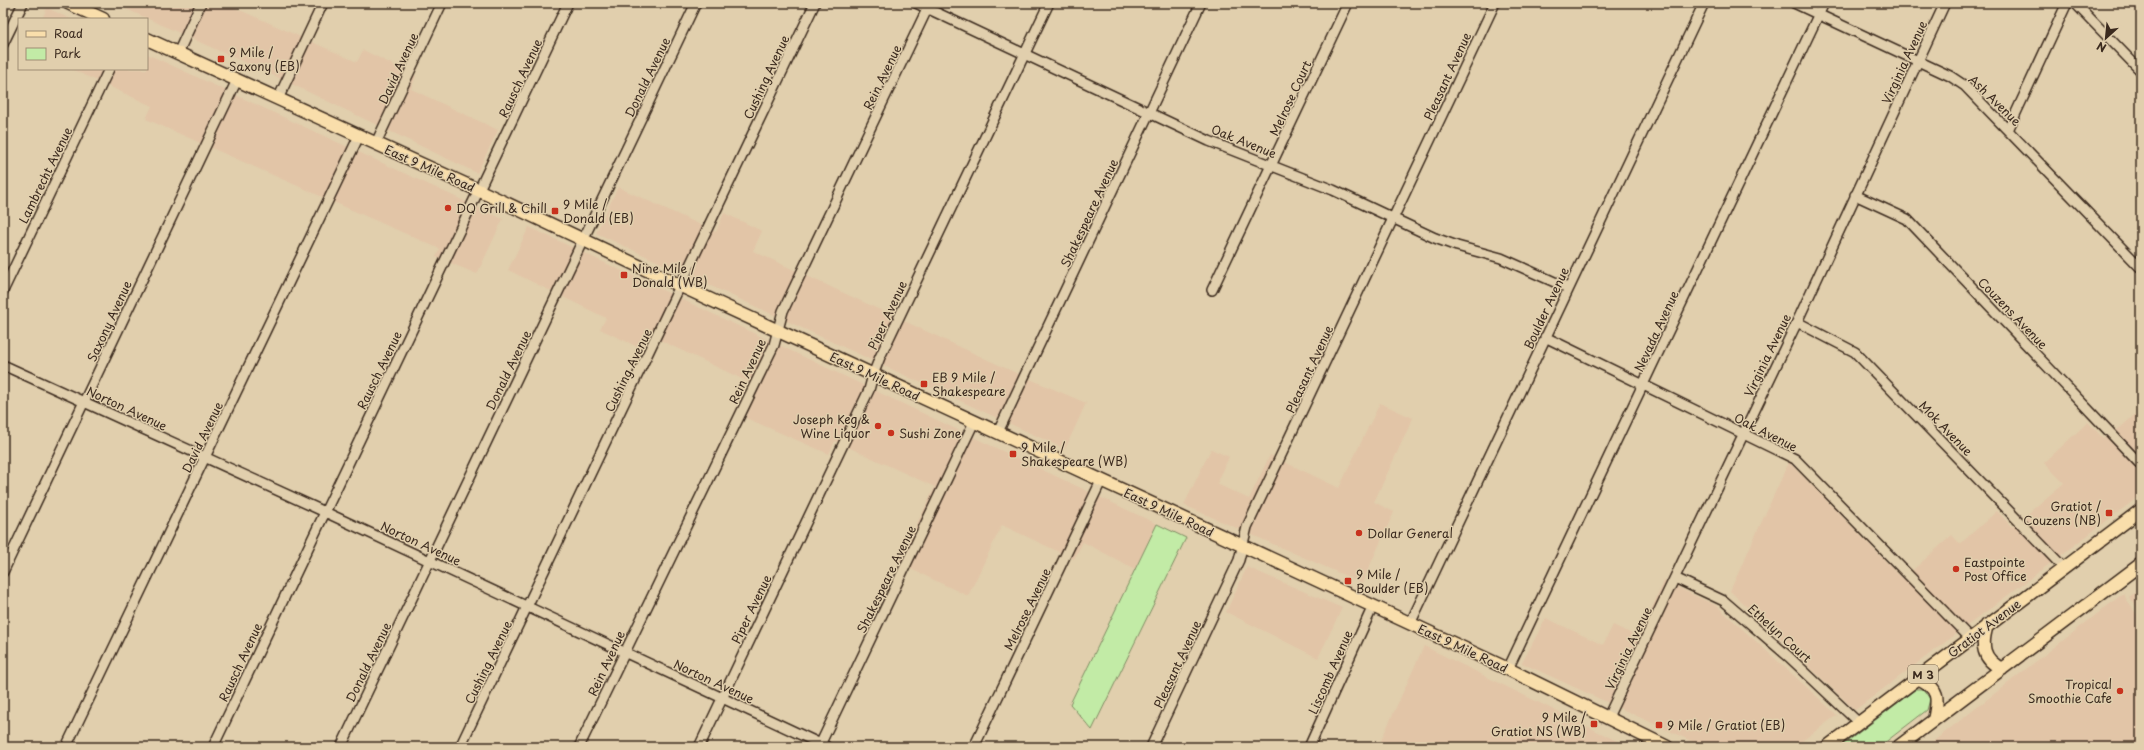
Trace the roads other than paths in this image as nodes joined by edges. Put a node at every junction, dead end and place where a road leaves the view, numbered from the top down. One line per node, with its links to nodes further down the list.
1 (23, 3): 24 (street)
2 (201, 3): 25 (street)
3 (323, 3): 31 (street)
4 (442, 3): 35 (street, David Avenue)
5 (568, 3): 37 (street, Rausch Avenue)
6 (696, 3): 40 (street, Donald Avenue)
7 (815, 3): 42 (street, Cushing Avenue)
8 (916, 3): 20 (street, Oak Avenue)
9 (1049, 3): 26 (street, Piper Avenue)
10 (1201, 3): 32 (street, Shakespeare Avenue)
11 (1348, 3): 36 (street, Melrose Court)
12 (1495, 3): 39 (street, Pleasant Avenue)
13 (1704, 3): 43 (street, Boulder Avenue)
14 (1794, 3): 21 (street, Ash Avenue)
15 (1824, 3): 21 (street, Nevada Avenue)
16 (1945, 3): 27 (street, Virginia Avenue)
17 (2067, 3): 33 (street)
18 (2075, 3): 29 (street)
19 (75, 4): 22 (main road)
20 (929, 6): 26 (street, Oak Avenue); 47 (street, Rein Avenue)
21 (1819, 15): 27 (street, Ash Avenue); 51 (street, Nevada Avenue)
22 (101, 18)
23 (148, 39): 25 (main road, East 9 Mile Road)
24 (3, 44)
25 (178, 53): 30 (main road, East 9 Mile Road)
26 (1025, 54): 32 (street, Oak Avenue); 50 (street, Piper Avenue)
27 (1918, 61): 33 (street, Ash Avenue); 38 (street, Virginia Avenue)
28 (109, 70): 45 (street, Lambrecht Avenue)
29 (2141, 71)
30 (237, 80): 31 (main road, East 9 Mile Road); 52 (street, Saxony Avenue)
31 (278, 99): 34 (main road, East 9 Mile Road)
32 (1149, 113): 36 (street, Oak Avenue); 54 (street, Shakespeare Avenue)
33 (2008, 130): 41 (street, Ash Avenue)
34 (359, 136): 35 (main road, East 9 Mile Road); 56 (street, David Avenue)
35 (376, 143): 37 (main road, East 9 Mile Road)
36 (1272, 165): 39 (street, Oak Avenue); 44 (street, Melrose Court)
37 (478, 190): 40 (main road, East 9 Mile Road); 59 (street, Rausch Avenue)
38 (1856, 195): 46 (street, Virginia Avenue); 57 (street, Couzens Avenue)
39 (1393, 217): 43 (street, Oak Avenue); 61 (street, Pleasant Avenue)
40 (583, 239): 42 (main road, East 9 Mile Road); 62 (street, Donald Avenue)
41 (2141, 268)
42 (681, 286): 47 (main road, East 9 Mile Road); 68 (street, Cushing Avenue)
43 (1568, 288): 48 (street, Boulder Avenue)
44 (1212, 290)
45 (3, 291)
46 (1796, 322): 55 (street, Virginia Avenue); 64 (street, Mok Avenue)
47 (778, 330): 50 (main road, East 9 Mile Road); 72 (street, Rein Avenue)
48 (1545, 337): 51 (street, Oak Avenue); 69 (street, Boulder Avenue)
49 (3, 364): 52 (street, Norton Avenue)
50 (873, 375): 53 (main road, East 9 Mile Road); 76 (street, Piper Avenue)
51 (1644, 385): 55 (street, Oak Avenue); 73 (street, Nevada Avenue)
52 (84, 401): 56 (street, Norton Avenue); 65 (street, Saxony Avenue)
53 (974, 422): 54 (main road, East 9 Mile Road); 80 (street, Shakespeare Avenue)
54 (998, 432): 58 (main road, East 9 Mile Road)
55 (1743, 433): 66 (street, Virginia Avenue); 71 (street, Oak Avenue)
56 (206, 457): 59 (street, Norton Avenue); 81 (street, David Avenue)
57 (2141, 465)
58 (1101, 481): 61 (main road, East 9 Mile Road); 87 (street, Melrose Avenue)
59 (325, 512): 62 (street, Norton Avenue); 82 (street, Rausch Avenue)
60 (2139, 513): 64 (main road, Gratiot Avenue / M 3)
61 (1244, 546): 67 (main road, East 9 Mile Road); 88 (street, Pleasant Avenue)
62 (430, 561): 68 (street, Norton Avenue); 83 (street, Donald Avenue)
63 (2141, 564): 74 (main road)
64 (2064, 568): 70 (main road, Gratiot Avenue / M 3)
65 (3, 572)
66 (1675, 578): 77 (street, Virginia Avenue); 79 (street, Ethelyn Court)
67 (1373, 606): 69 (main road, East 9 Mile Road); 89 (street, Liscomb Avenue)
68 (528, 607): 72 (street, Norton Avenue); 84 (street, Cushing Avenue)
69 (1410, 624): 73 (main road, East 9 Mile Road)
70 (1988, 625): 71 (main road, Gratiot Avenue / M 3); 74 (main road)
71 (1970, 638): 75 (main road, Gratiot Avenue / M 3)
72 (624, 652): 76 (street, Norton Avenue); 85 (street, Rein Avenue)
73 (1508, 669): 77 (main road, East 9 Mile Road)
74 (2002, 669): 78 (main road)
75 (1918, 678): 78 (main road); 79 (main road, Gratiot Avenue / M 3)
76 (722, 698): 80 (street, Norton Avenue); 86 (street, Piper Avenue)
77 (1608, 717): 90 (main road, East 9 Mile Road)
78 (1934, 720): 92 (main road)
79 (1859, 723): 91 (main road, Gratiot Avenue / M 3)
80 (822, 746)
81 (66, 747)
82 (213, 747)
83 (341, 747)
84 (460, 747)
85 (579, 747)
86 (699, 747)
87 (974, 747)
88 (1151, 747)
89 (1309, 747)
90 (1667, 747)
91 (1827, 747)
92 (1898, 747)

